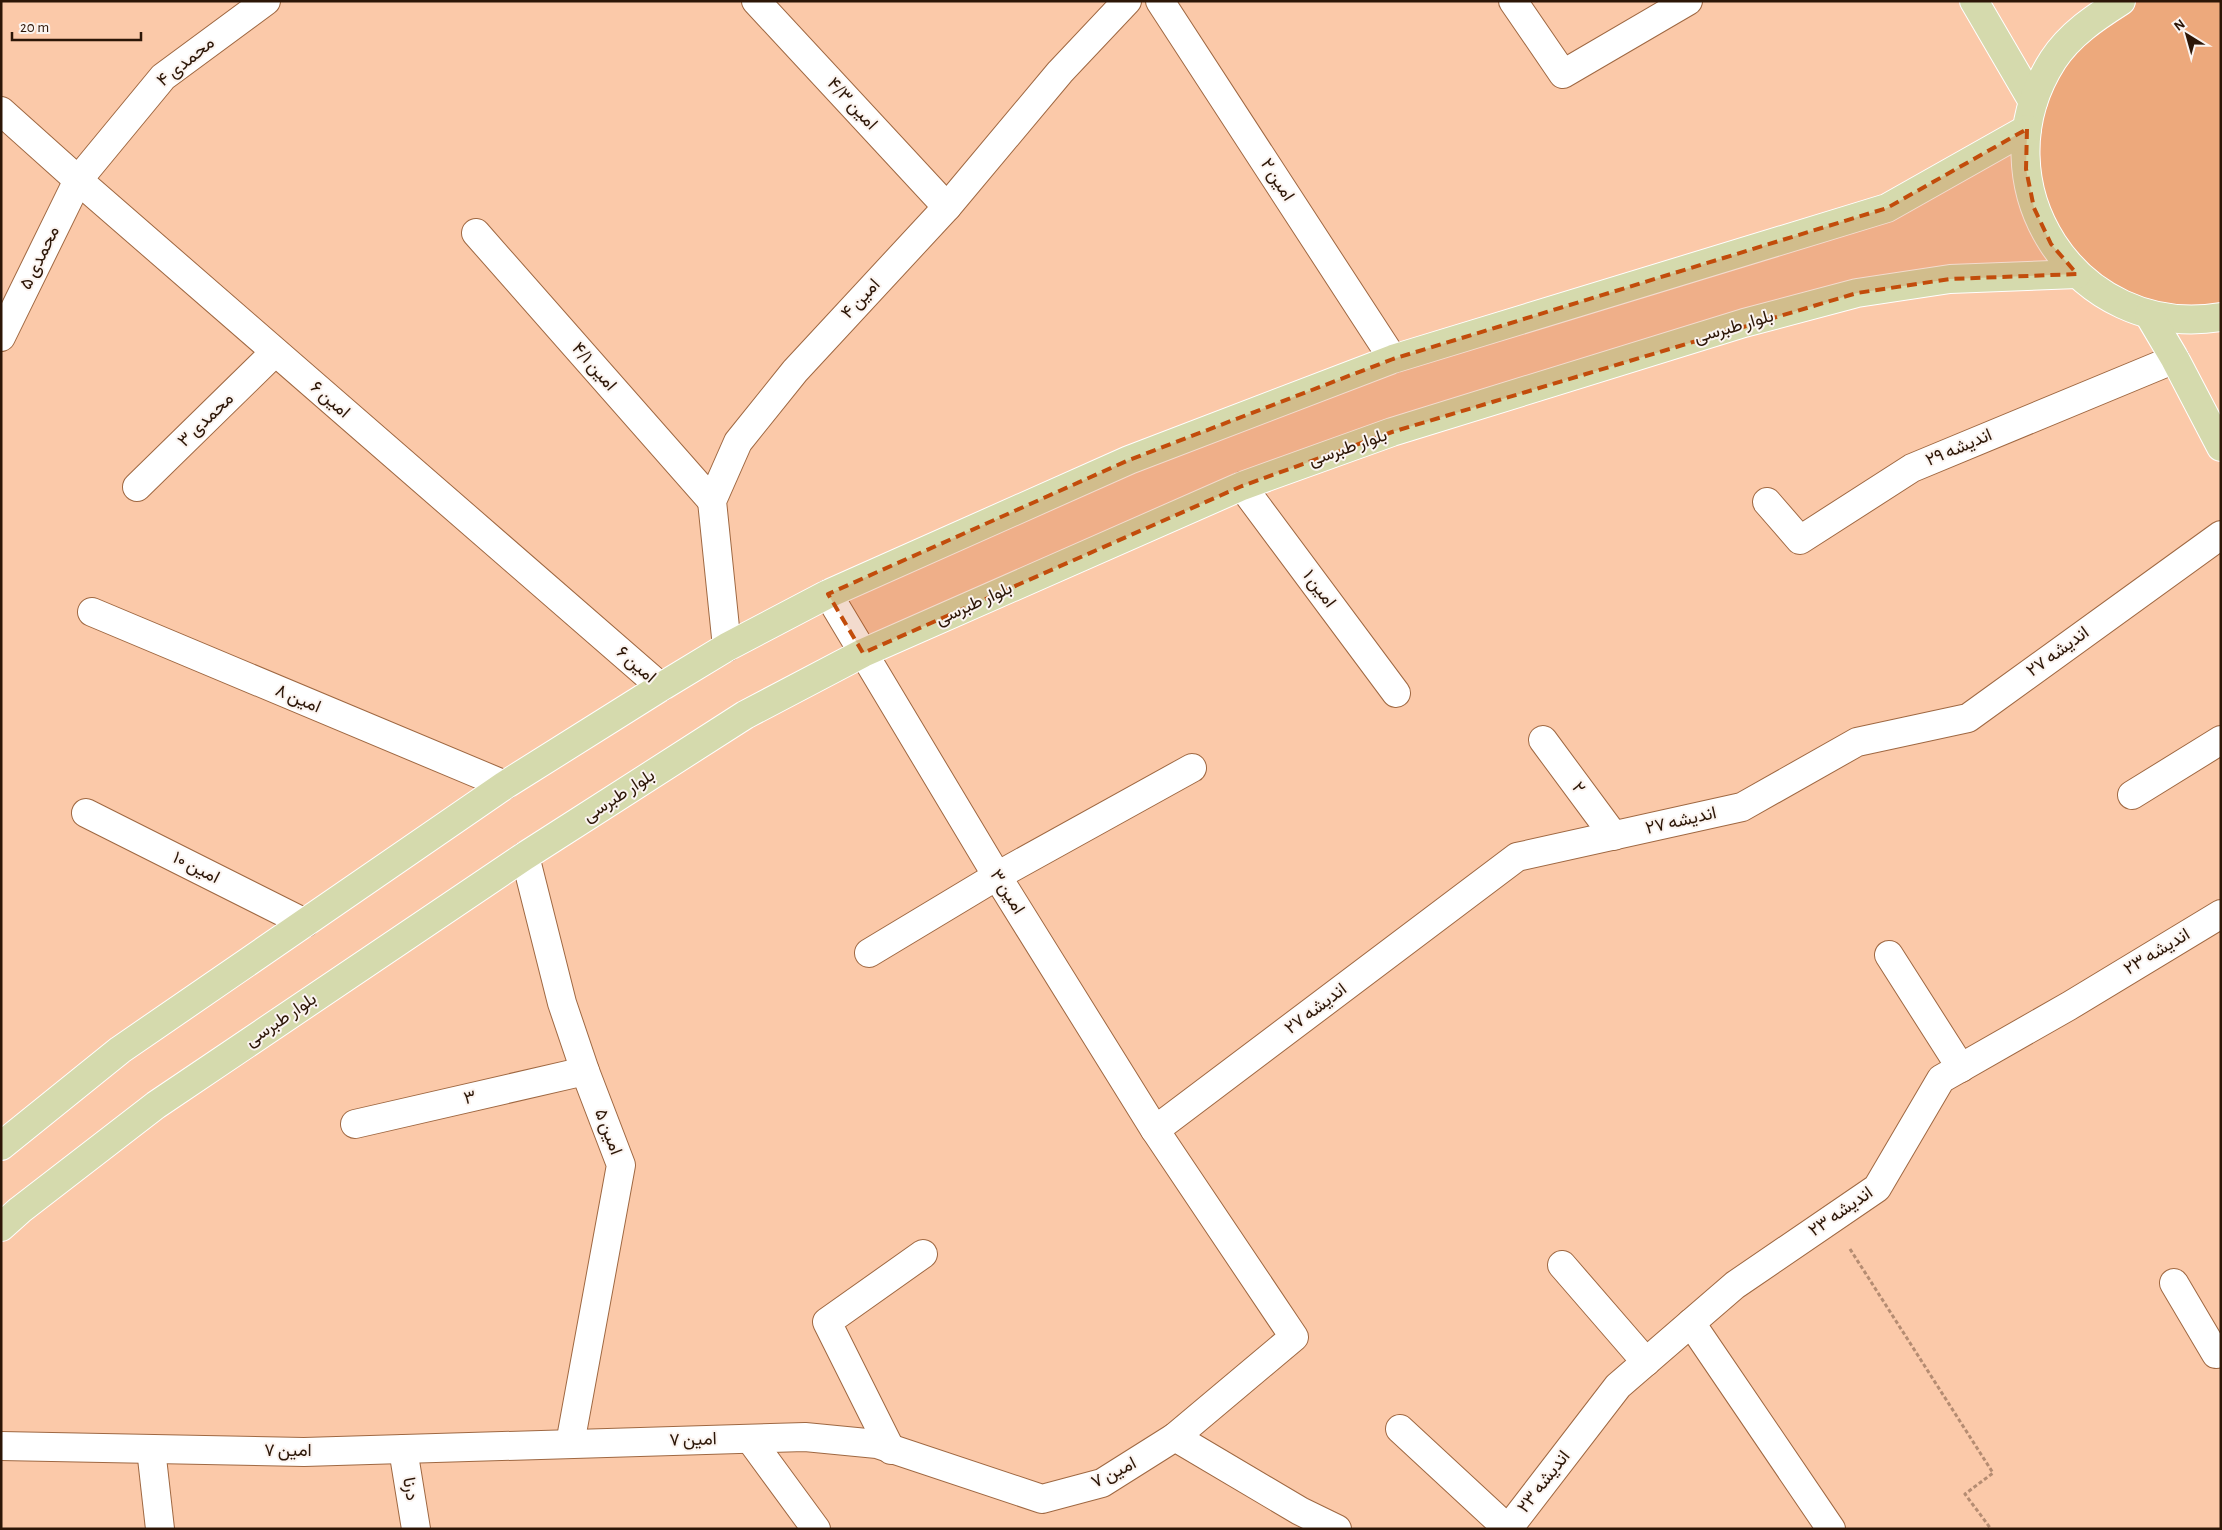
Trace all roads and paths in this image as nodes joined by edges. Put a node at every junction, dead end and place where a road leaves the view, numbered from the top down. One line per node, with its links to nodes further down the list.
1 (266, 1): 12 (street, محمدی ۴)
2 (756, 1): 13 (street, ۴/۳ امین)
3 (1127, 1): 13 (street, امین ۴)
4 (1160, 1): 21 (street, امین ۲)
5 (1513, 1): 6 (street)
6 (1688, 1)
7 (1974, 1): 9 (main road)
8 (2121, 1): 9 (main road)
9 (2033, 102): 11 (main road)
10 (1, 111): 12 (street, امین ۶)
11 (2027, 129): 15 (main road); 21 (main road)
12 (78, 180): 18 (street, محمدی ۵); 19 (street, امین ۶)
13 (948, 207): 25 (street, امین ۴)
14 (476, 232): 25 (street, امین ۴/۱)
15 (2077, 274): 16 (main road); 23 (main road, بلوار طبرسی)
16 (2148, 315): 17 (main road); 20 (main road)
17 (2221, 317)
18 (1, 337)
19 (276, 352): 24 (street, محمدی ۳); 32 (street, امین ۶)
20 (2175, 358): 22 (main road); 26 (street, اندیشه ۲۹)
21 (1394, 359): 28 (main road)
22 (2221, 447)
23 (1242, 486): 31 (main road, بلوار طبرسی); 33 (street, امین ۱)
24 (137, 487)
25 (712, 501): 30 (street)
26 (1767, 502)
27 (2221, 535): 40 (street, اندیشه ۲۷)
28 (828, 594): 30 (main road); 31 (street, امین ۳)
29 (92, 612): 37 (street, امین ۸)
30 (728, 647): 32 (main road)
31 (863, 653): 41 (main road, بلوار طبرسی); 42 (street, امین ۳)
32 (661, 686): 37 (main road)
33 (1396, 693)
34 (1543, 740): 40 (street, ۲)
35 (2221, 740): 38 (street)
36 (1192, 768): 42 (street)
37 (505, 785): 44 (main road)
38 (2132, 795)
39 (86, 812): 44 (street, امین ۱۰)
40 (1614, 836): 50 (street, اندیشه ۲۷)
41 (525, 856): 48 (street, امین ۵); 53 (main road, بلوار طبرسی)
42 (997, 876): 45 (street); 50 (street, امین ۳)
43 (2221, 914): 47 (street, اندیشه ۲۳)
44 (305, 923): 51 (main road)
45 (869, 952)
46 (1889, 955): 47 (street)
47 (1961, 1068): 52 (street, اندیشه ۲۳)
48 (585, 1071): 49 (street, ۳); 63 (street, امین ۵)
49 (355, 1124)
50 (1155, 1130): 61 (street, امین ۳)
51 (1, 1146)
52 (1831, 1220): 57 (street, اندیشه ۲۳); 74 (path)
53 (1, 1227)
54 (923, 1254): 67 (street)
55 (1562, 1265): 59 (street)
56 (2174, 1283): 58 (street)
57 (1691, 1323): 59 (street, اندیشه ۲۳); 73 (street)
58 (2221, 1351)
59 (1646, 1362): 72 (street, اندیشه ۲۳)
60 (1400, 1429): 72 (street)
61 (1175, 1437): 67 (street, امین ۷); 71 (street)
62 (750, 1439): 63 (street, امین ۷); 67 (street, امین ۷); 70 (street)
63 (570, 1444): 66 (street, امین ۷)
64 (1, 1446): 65 (street, امین ۷)
65 (151, 1449): 66 (street, امین ۷); 68 (street)
66 (403, 1449): 69 (street, درنا)
67 (891, 1450)
68 (160, 1529)
69 (416, 1529)
70 (816, 1529)
71 (1337, 1529)
72 (1508, 1529)
73 (1831, 1529)
74 (1990, 1529)

